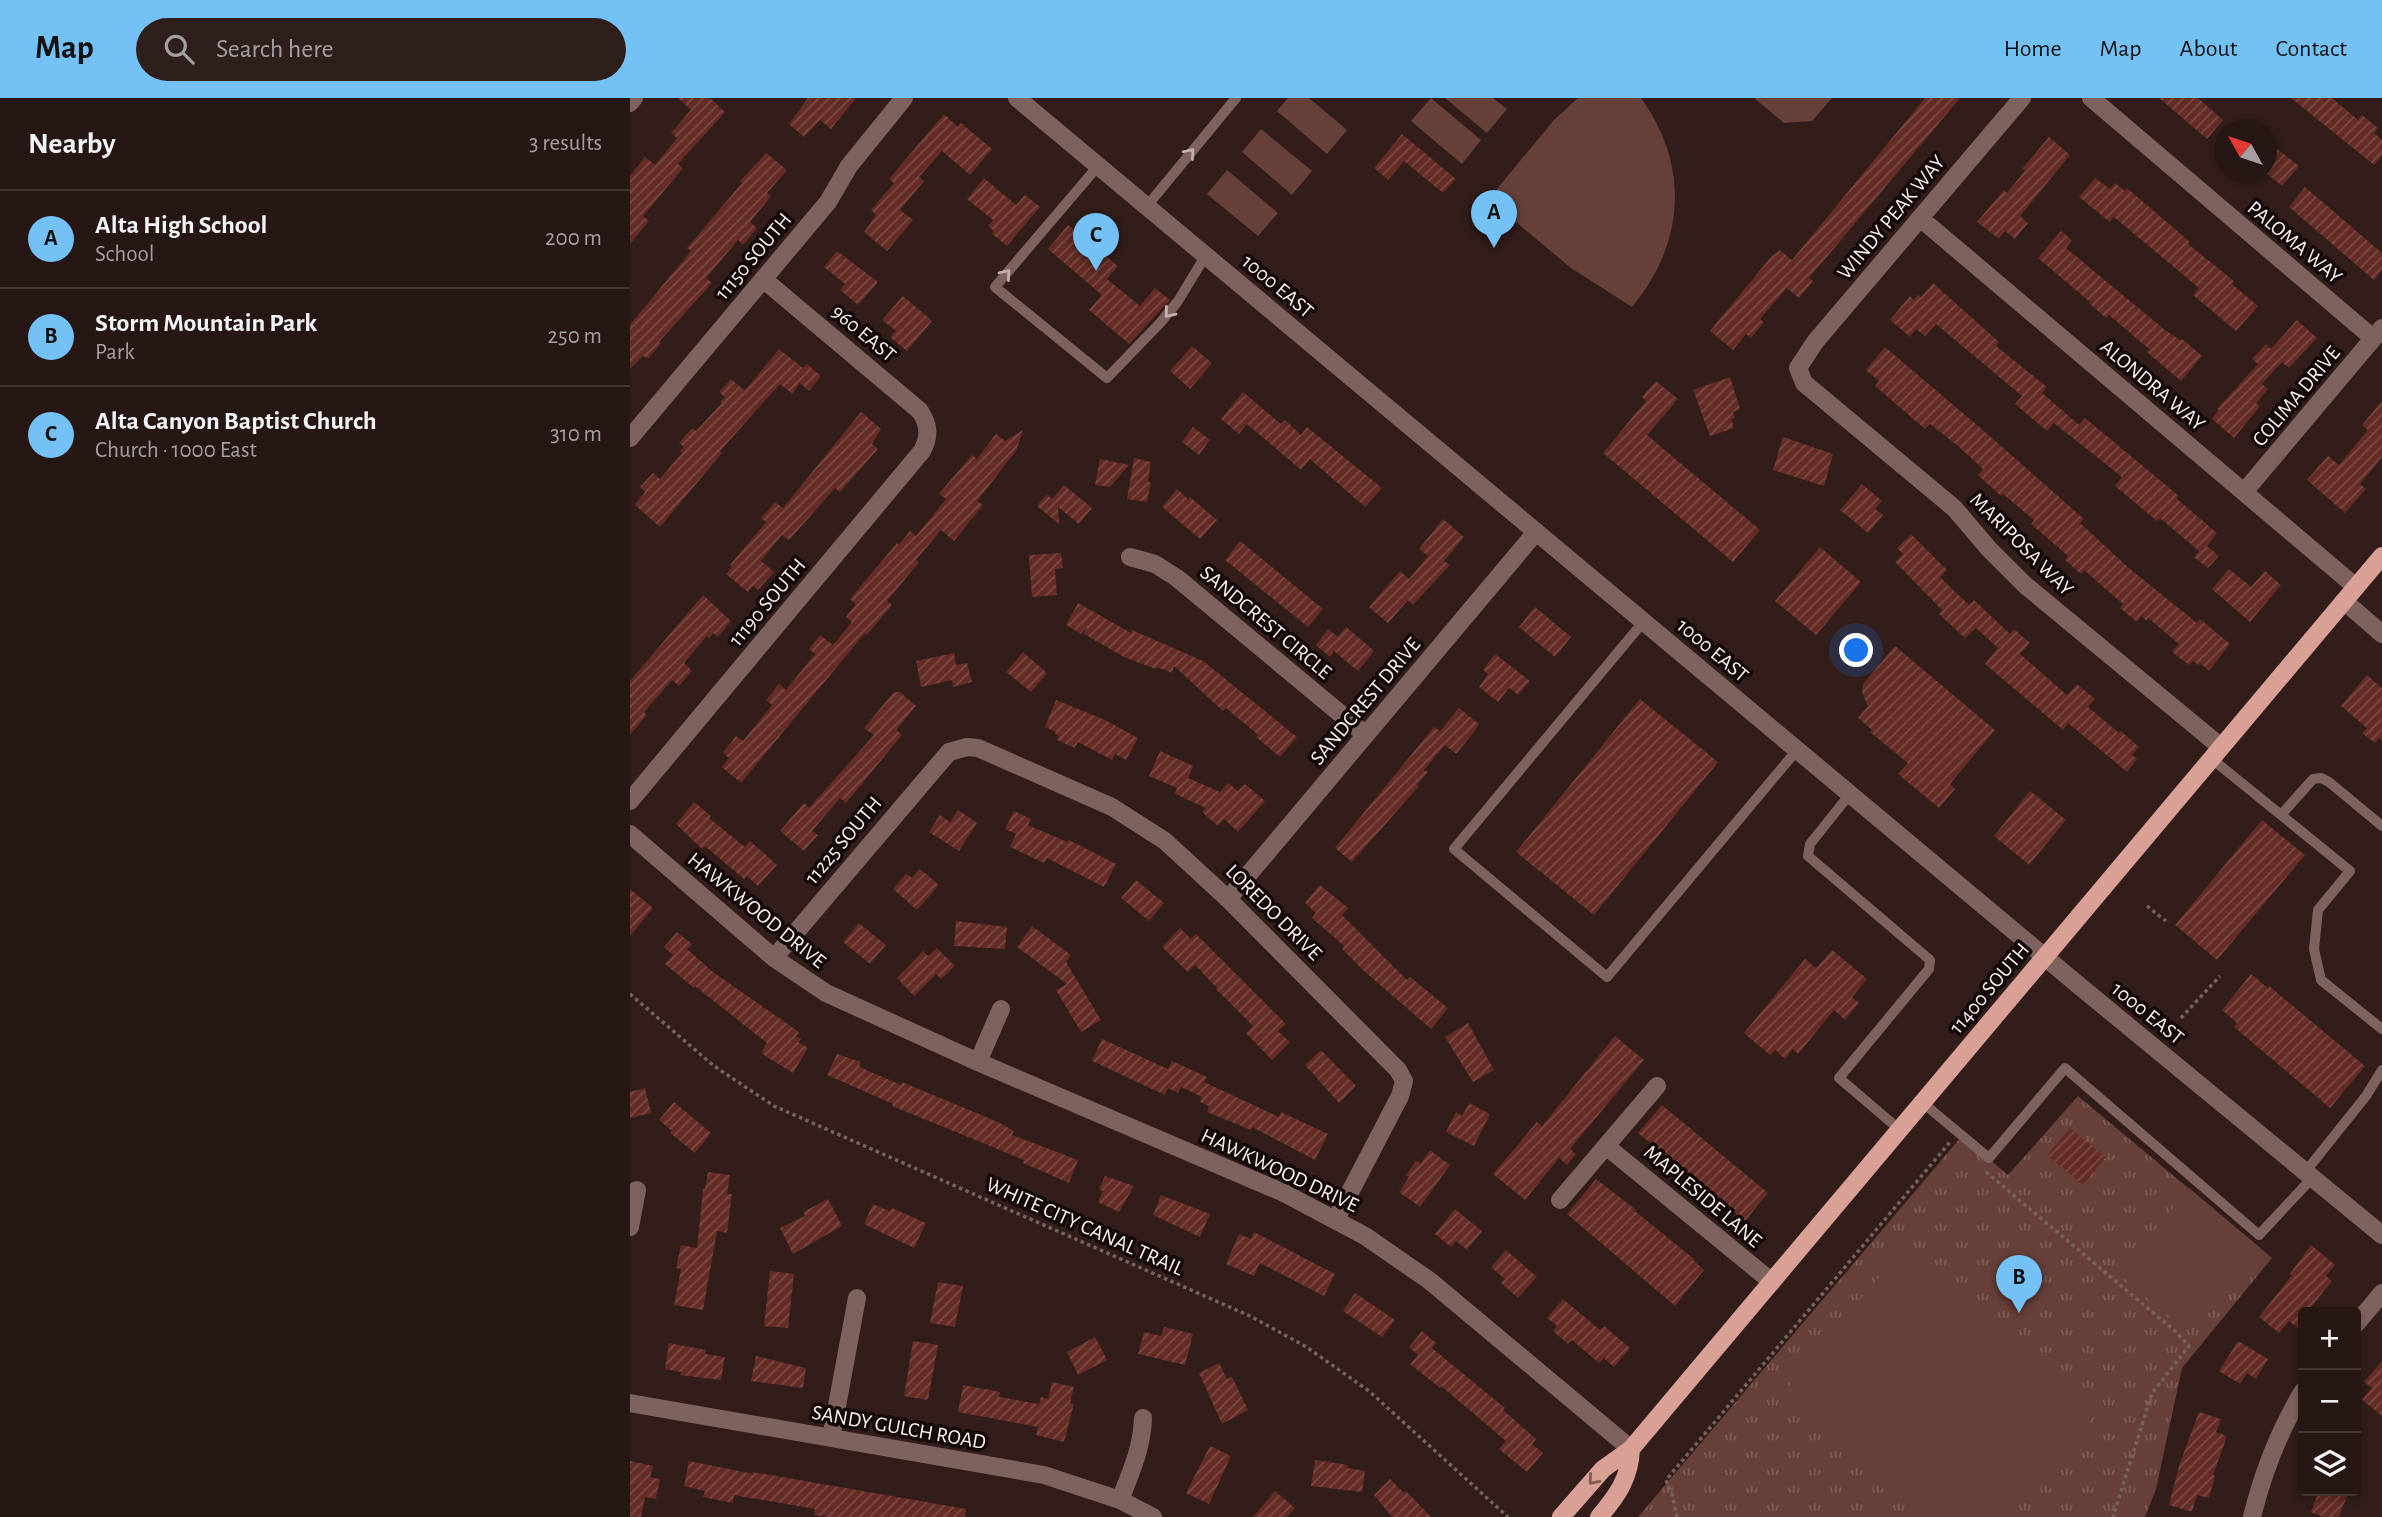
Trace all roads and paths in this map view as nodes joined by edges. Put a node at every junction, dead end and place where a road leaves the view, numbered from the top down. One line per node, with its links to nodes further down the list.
1 (634, 98): 7 (street)
2 (904, 98): 12 (street, 11150 SOUTH)
3 (1017, 98): 8 (street, 1000 EAST)
4 (1236, 98): 9 (lane, one-way to 4)
5 (2022, 98): 10 (street, WINDY PEAK WAY)
6 (2091, 98): 13 (street, PALOMA WAY)
7 (630, 103)
8 (1098, 166): 9 (street, 1000 EAST); 11 (lane, one-way to 8)
9 (1147, 206): 11 (street, 1000 EAST)
10 (1920, 218): 14 (street, WINDY PEAK WAY); 17 (street, ALONDRA WAY)
11 (1206, 256): 18 (street, 1000 EAST)
12 (763, 279): 15 (street, 960 EAST); 16 (street, 11150 SOUTH)
13 (2378, 333): 17 (street, COLIMA DRIVE)
14 (1798, 368): 28 (street, MARIPOSA WAY)
15 (928, 427): 30 (street, 11190 SOUTH)
16 (630, 438)
17 (2244, 492): 21 (street, ALONDRA WAY)
18 (1536, 532): 23 (street, 1000 EAST); 25 (street, SANDCREST DRIVE)
19 (2382, 556): 21 (main road, 11400 SOUTH)
20 (1130, 557): 25 (street, SANDCREST CIRCLE)
21 (2356, 587): 22 (main road, 11400 SOUTH)
22 (2344, 601): 24 (street); 28 (main road, 11400 SOUTH)
23 (1644, 621): 26 (street, 1000 EAST); 26 (lane)
24 (2382, 634)
25 (1366, 735): 34 (street, SANDCREST DRIVE)
26 (1797, 750): 29 (street, 1000 EAST)
27 (949, 752): 34 (street, LOREDO DRIVE); 38 (street, 11225 SOUTH)
28 (2217, 753): 31 (lane); 37 (main road, 11400 SOUTH)
29 (1850, 794): 37 (street, 1000 EAST); 50 (lane)
30 (630, 801)
31 (2281, 815): 32 (lane); 45 (lane)
32 (2382, 826)
33 (630, 834): 38 (street, HAWKWOOD DRIVE)
34 (1228, 898): 57 (street, LOREDO DRIVE)
35 (2147, 906): 36 (path)
36 (2166, 921)
37 (2045, 957): 49 (main road, 11400 SOUTH); 54 (street, 1000 EAST)
38 (774, 958): 46 (street, HAWKWOOD DRIVE)
39 (2220, 976): 44 (path)
40 (630, 994): 41 (path, WHITE CITY CANAL TRAIL)
41 (635, 998): 42 (path); 71 (path, WHITE CITY CANAL TRAIL)
42 (630, 1003)
43 (1001, 1009): 46 (street)
44 (2181, 1018)
45 (2382, 1029)
46 (978, 1062): 57 (street, HAWKWOOD DRIVE)
47 (2382, 1070): 54 (lane)
48 (1657, 1086): 52 (street)
49 (1923, 1103): 50 (main road, 11400 SOUTH); 54 (lane)
50 (1900, 1130): 60 (main road, 11400 SOUTH)
51 (1950, 1142): 74 (path)
52 (1606, 1146): 56 (street); 60 (street, MAPLESIDE LANE)
53 (1981, 1168): 75 (path)
54 (2309, 1174): 59 (street, 1000 EAST)
55 (637, 1190): 58 (street)
56 (1560, 1200)
57 (1336, 1219): 68 (street, HAWKWOOD DRIVE)
58 (630, 1227)
59 (2382, 1235)
60 (1772, 1282): 68 (main road, 11400 SOUTH)
61 (2382, 1293): 63 (street)
62 (857, 1298): 67 (street)
63 (2361, 1318)
64 (2298, 1399): 76 (street)
65 (630, 1403): 67 (street, SANDY GULCH ROAD)
66 (1143, 1418): 69 (street)
67 (831, 1438): 69 (street, SANDY GULCH ROAD)
68 (1631, 1449): 72 (main road, 11400 SOUTH, one-way to 72); 73 (main road, 11400 SOUTH)
69 (1120, 1500): 70 (street, SANDY GULCH ROAD)
70 (1153, 1517)
71 (1508, 1517)
72 (1561, 1517)
73 (1599, 1517)
74 (1677, 1517)
75 (2113, 1517)
76 (2252, 1517)

